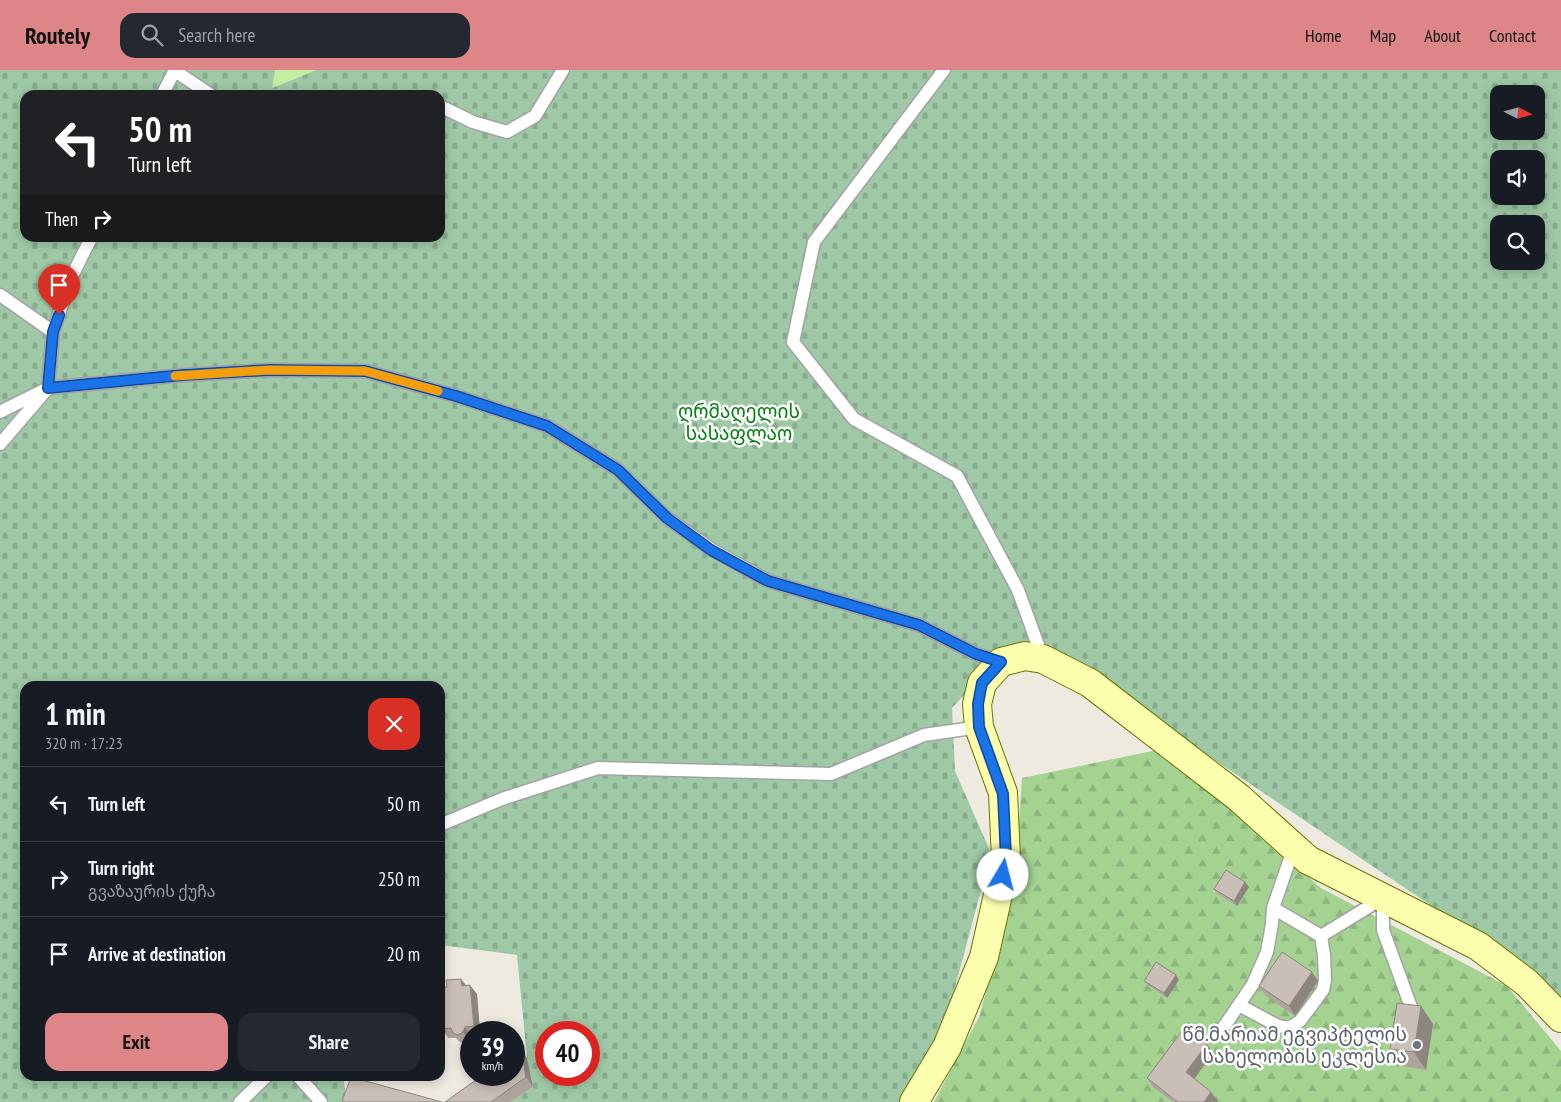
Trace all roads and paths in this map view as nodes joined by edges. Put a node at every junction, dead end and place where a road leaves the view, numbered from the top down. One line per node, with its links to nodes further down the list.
1 (175, 70): 4 (lane); 5 (lane)
2 (562, 70): 6 (lane)
3 (944, 70): 13 (lane)
4 (165, 90)
5 (204, 90)
6 (445, 108)
7 (89, 242): 9 (lane)
8 (0, 295): 9 (lane)
9 (53, 332): 10 (lane)
10 (48, 388): 11 (lane); 12 (lane); 14 (lane)
11 (0, 412)
12 (0, 444)
13 (1043, 659): 14 (street); 17 (street)
14 (1001, 662): 15 (street)
15 (979, 727): 16 (lane); 29 (street)
16 (445, 823)
17 (1294, 847): 18 (street); 19 (lane)
18 (1382, 898): 20 (lane); 22 (lane); 23 (street)
19 (1273, 908): 20 (lane); 21 (lane)
20 (1321, 936): 21 (lane)
21 (1239, 1005): 24 (lane)
22 (1411, 1007)
23 (1561, 1018)
24 (1219, 1034)
25 (262, 1081): 27 (lane)
26 (302, 1081): 28 (lane)
27 (240, 1102)
28 (321, 1102)
29 (914, 1102)

